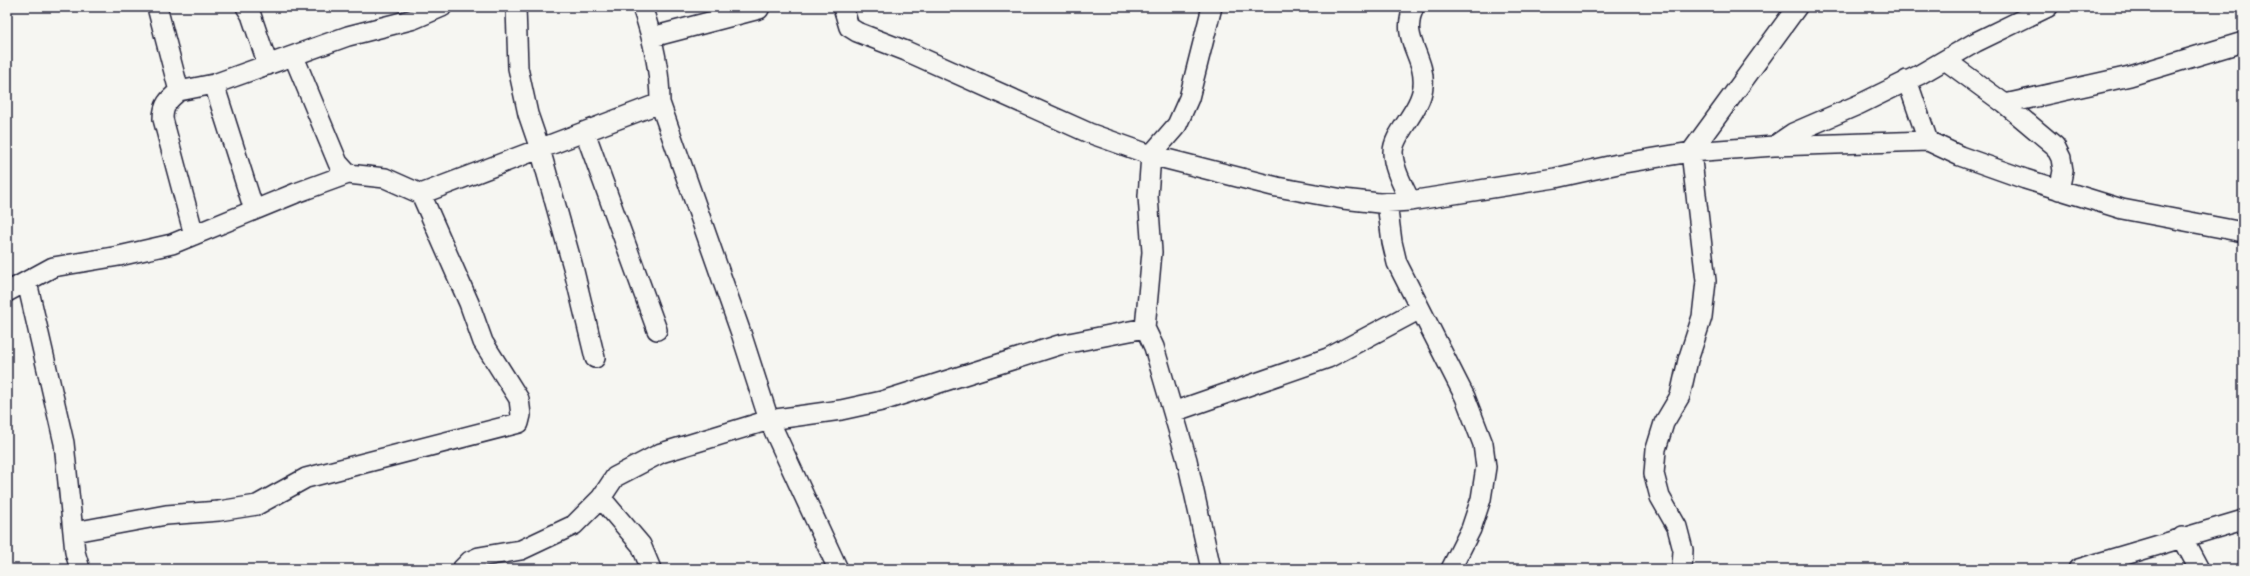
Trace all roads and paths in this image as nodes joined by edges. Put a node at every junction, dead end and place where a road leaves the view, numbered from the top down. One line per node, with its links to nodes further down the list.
1 (157, 7): 19 (street)
2 (246, 7): 16 (street)
3 (442, 7): 14 (street)
4 (516, 7): 25 (street)
5 (642, 7): 12 (street)
6 (760, 7): 12 (street)
7 (843, 7): 27 (street)
8 (1212, 7): 27 (street)
9 (1414, 7): 31 (street)
10 (1797, 7): 26 (street)
11 (2048, 7): 15 (street)
12 (652, 37): 20 (street)
13 (2243, 42): 21 (street)
14 (294, 57): 16 (street); 28 (street)
15 (1944, 60): 17 (street); 21 (street)
16 (268, 66): 18 (street)
17 (1907, 80): 23 (street); 24 (street)
18 (214, 84): 19 (street); 33 (street)
19 (179, 91): 35 (street)
20 (660, 103): 22 (street); 43 (street)
21 (2005, 104): 29 (street)
22 (584, 132): 25 (street); 40 (street)
23 (1928, 141): 24 (street); 29 (street)
24 (1774, 146): 26 (street)
25 (540, 149): 30 (street); 41 (street)
26 (1691, 152): 31 (street); 54 (street)
27 (1151, 155): 32 (street); 39 (street)
28 (348, 174): 30 (street); 33 (street)
29 (2060, 190): 34 (street)
30 (421, 194): 46 (street)
31 (1410, 201): 32 (street)
32 (1387, 203): 38 (street)
33 (254, 210): 35 (street)
34 (2243, 232)
35 (194, 235): 36 (street)
36 (27, 282): 37 (street); 46 (street)
37 (7, 292)
38 (1420, 309): 42 (street); 53 (street)
39 (1145, 328): 42 (street); 43 (street)
40 (657, 330)
41 (594, 358)
42 (1173, 412): 52 (street)
43 (769, 420): 44 (street); 51 (street)
44 (601, 498): 49 (street); 50 (street)
45 (2243, 520): 47 (street)
46 (74, 532): 48 (street)
47 (2182, 537): 55 (street); 56 (street)
48 (80, 569)
49 (462, 569)
50 (652, 569)
51 (838, 569)
52 (1211, 569)
53 (1451, 569)
54 (1682, 569)
55 (2078, 569)
56 (2199, 569)

